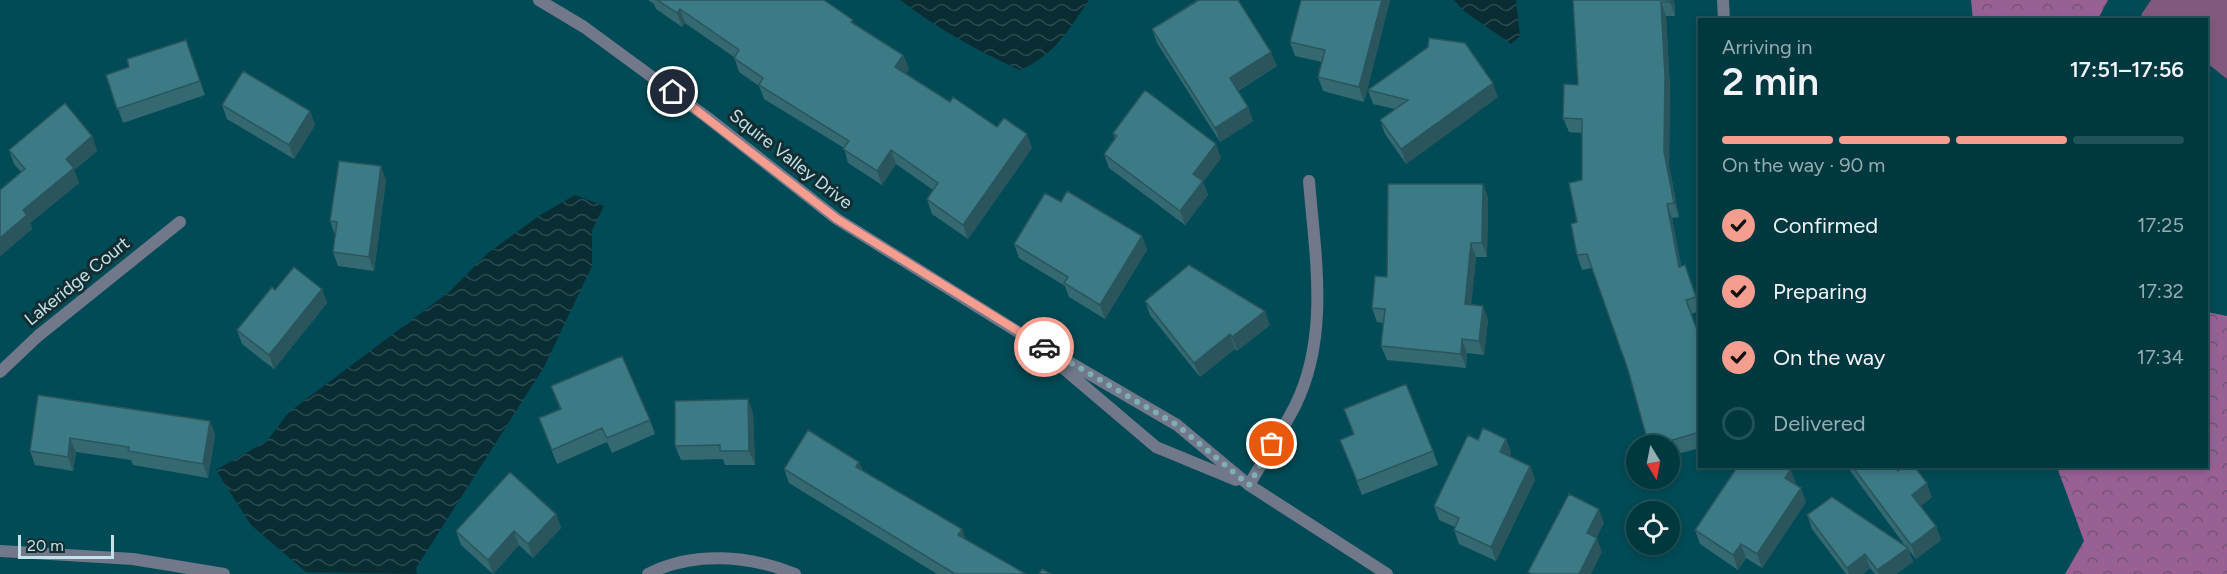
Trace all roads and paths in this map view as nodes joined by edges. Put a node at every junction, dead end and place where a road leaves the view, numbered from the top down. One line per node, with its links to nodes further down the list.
1 (539, 0): 6 (street, Squire Valley Drive)
2 (1723, 0): 3 (street)
3 (1724, 18)
4 (1309, 181): 8 (street)
5 (180, 222): 7 (street, Lakeridge Court)
6 (1026, 337): 8 (street, Squire Valley Drive); 8 (street, Squire Valley Drive)
7 (0, 372)
8 (1249, 485): 13 (street, Squire Valley Drive)
9 (0, 551): 10 (street)
10 (219, 573)
11 (648, 574): 12 (street)
12 (795, 574)
13 (1387, 574)

